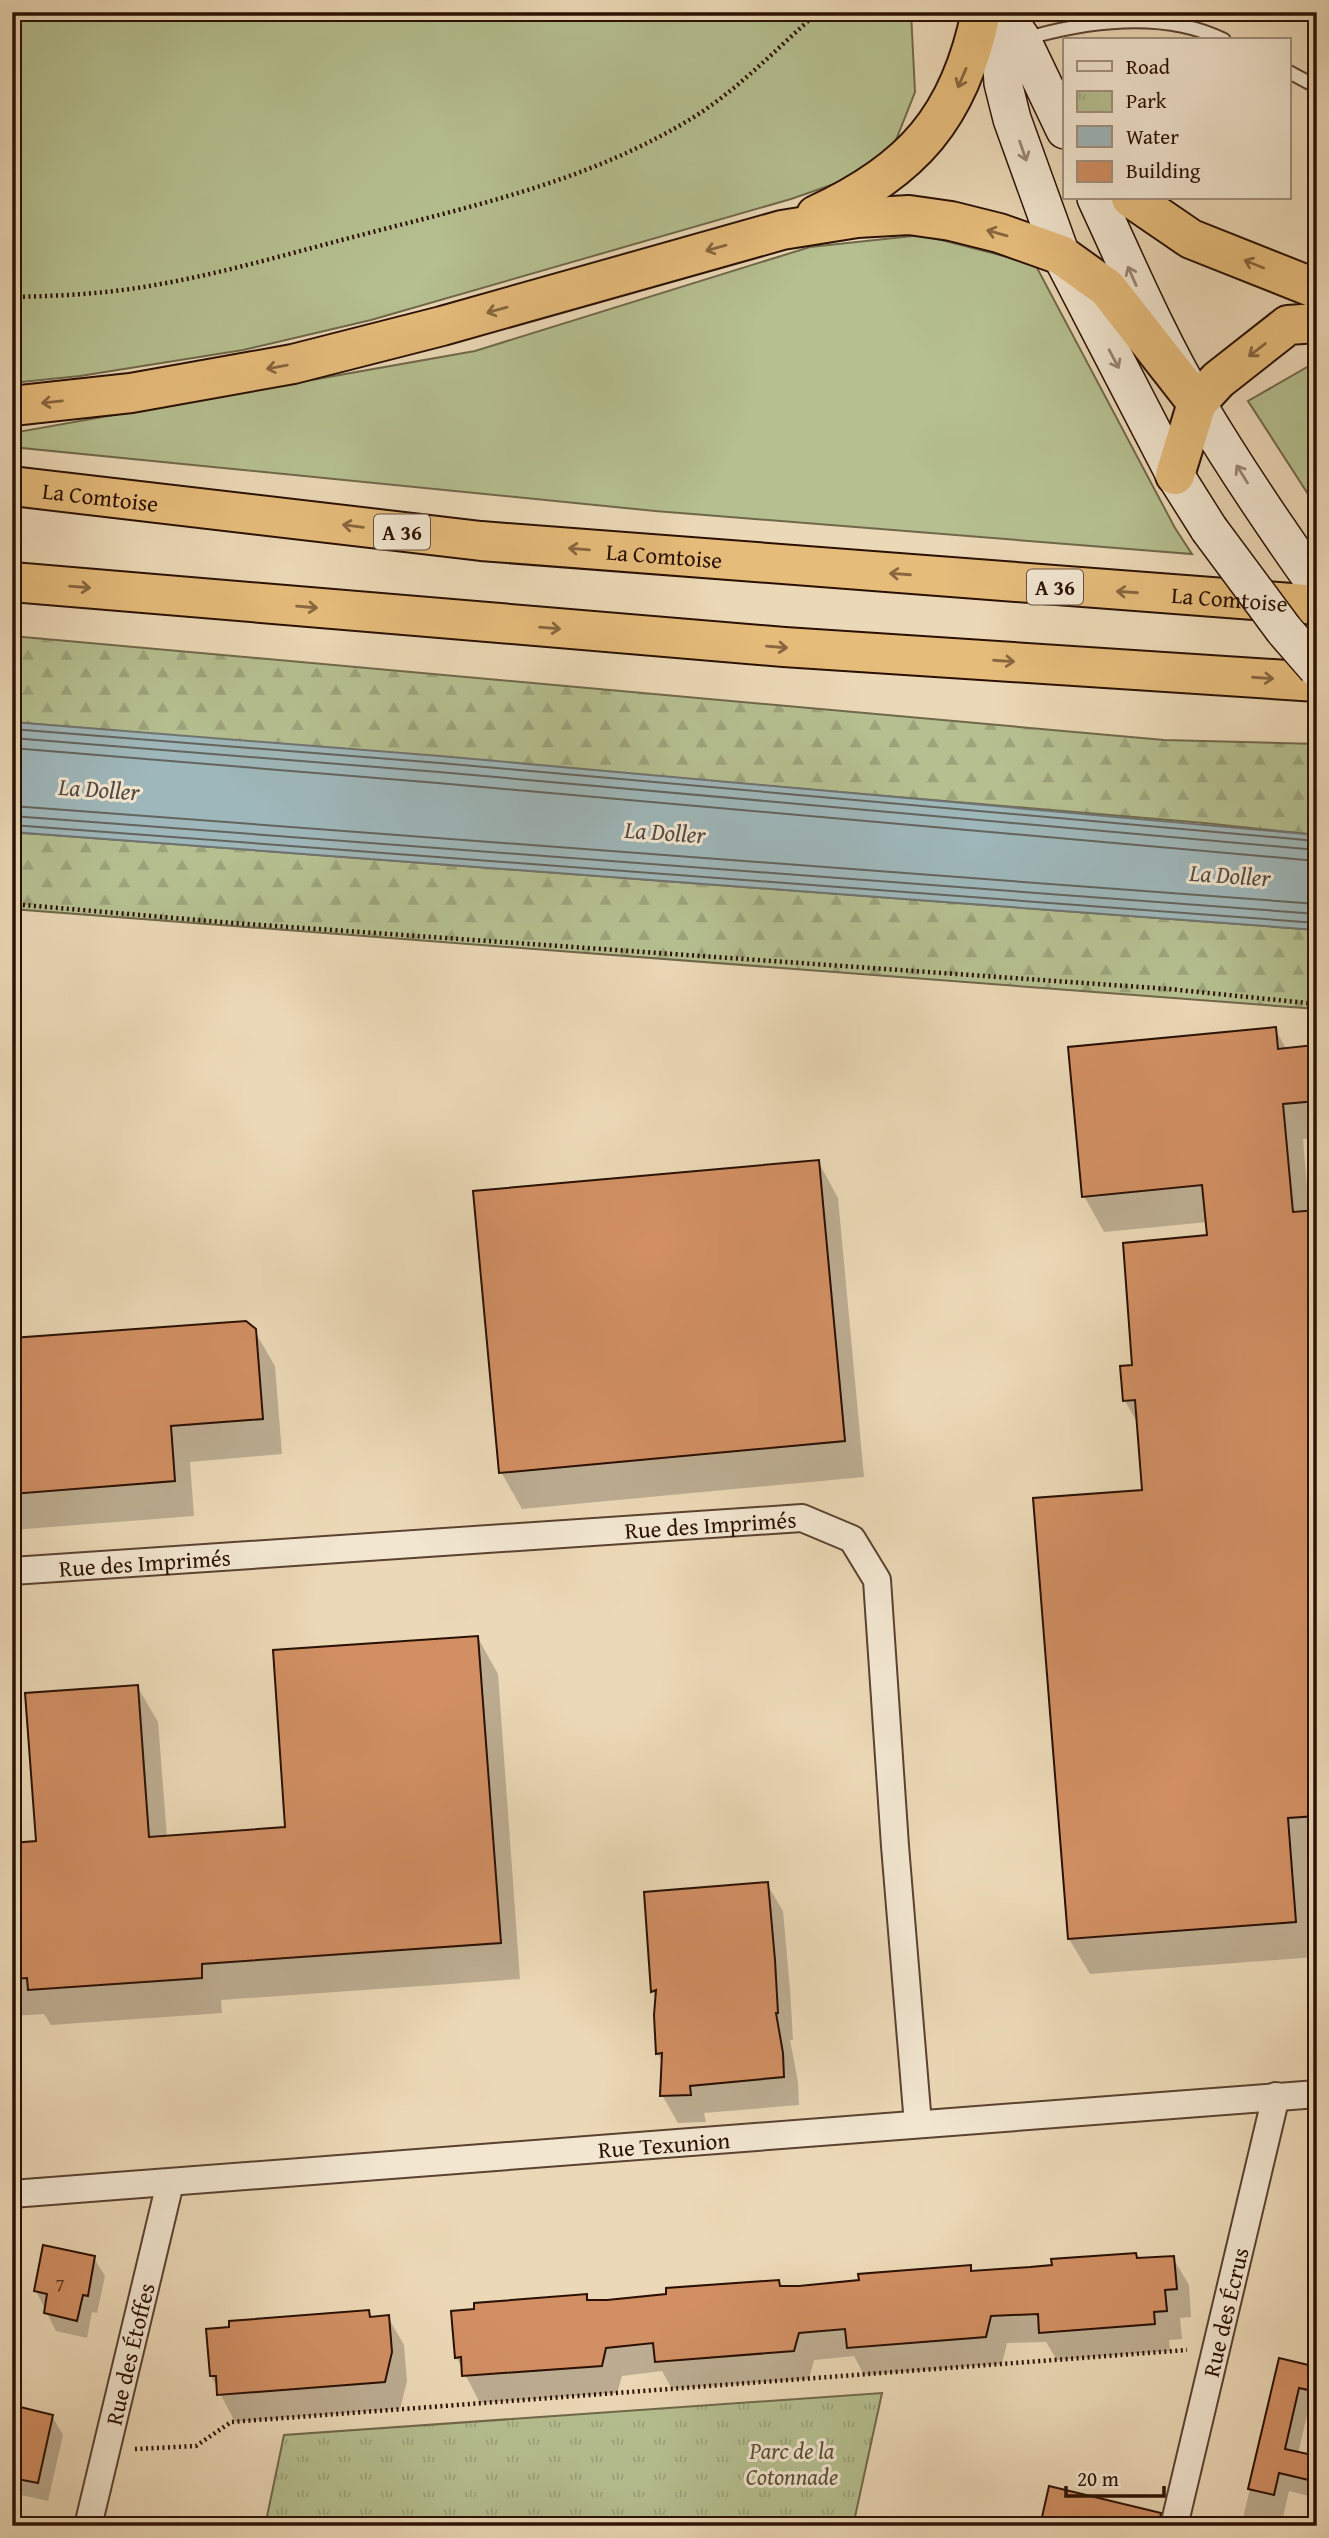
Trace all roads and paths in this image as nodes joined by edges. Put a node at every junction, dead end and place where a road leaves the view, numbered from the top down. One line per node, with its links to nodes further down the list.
1 (818, 12): 14 (path)
2 (981, 12): 11 (highway, one-way to 11)
3 (1001, 12): 8 (main road); 12 (main road, one-way to 12)
4 (1035, 36): 5 (lane)
5 (1219, 38)
6 (1290, 73): 7 (lane)
7 (1317, 87)
8 (1063, 126)
9 (1097, 200): 16 (main road, one-way to 9)
10 (1135, 200): 13 (highway, one-way to 10)
11 (782, 230): 12 (highway, one-way to 11); 17 (highway, one-way to 17)
12 (1061, 255): 16 (highway); 18 (main road, one-way to 18)
13 (1317, 289)
14 (12, 297)
15 (1317, 323): 16 (highway, one-way to 16)
16 (1196, 403): 18 (highway); 21 (main road, one-way to 16)
17 (12, 406)
18 (1175, 475): 23 (main road, bridge)
19 (12, 486): 22 (highway, La Comtoise / A 36, one-way to 19)
20 (12, 582): 24 (highway, one-way to 24)
21 (1317, 586)
22 (1317, 605)
23 (1317, 668)
24 (1317, 682)
25 (12, 904): 26 (path)
26 (1317, 1004)
27 (12, 1571): 30 (street, Rue des Imprimés)
28 (1317, 2094): 29 (street, Rue Texunion)
29 (1276, 2096): 30 (street, Rue Texunion); 33 (street, Rue des Écrus)
30 (918, 2124): 31 (street, Rue Texunion)
31 (170, 2183): 32 (street, Rue Texunion); 34 (street, Rue des Étoffes)
32 (12, 2194)
33 (1216, 2348): 34 (path); 36 (street, Rue des Écrus)
34 (106, 2451): 35 (street, Rue des Étoffes)
35 (88, 2526)
36 (1174, 2526)

